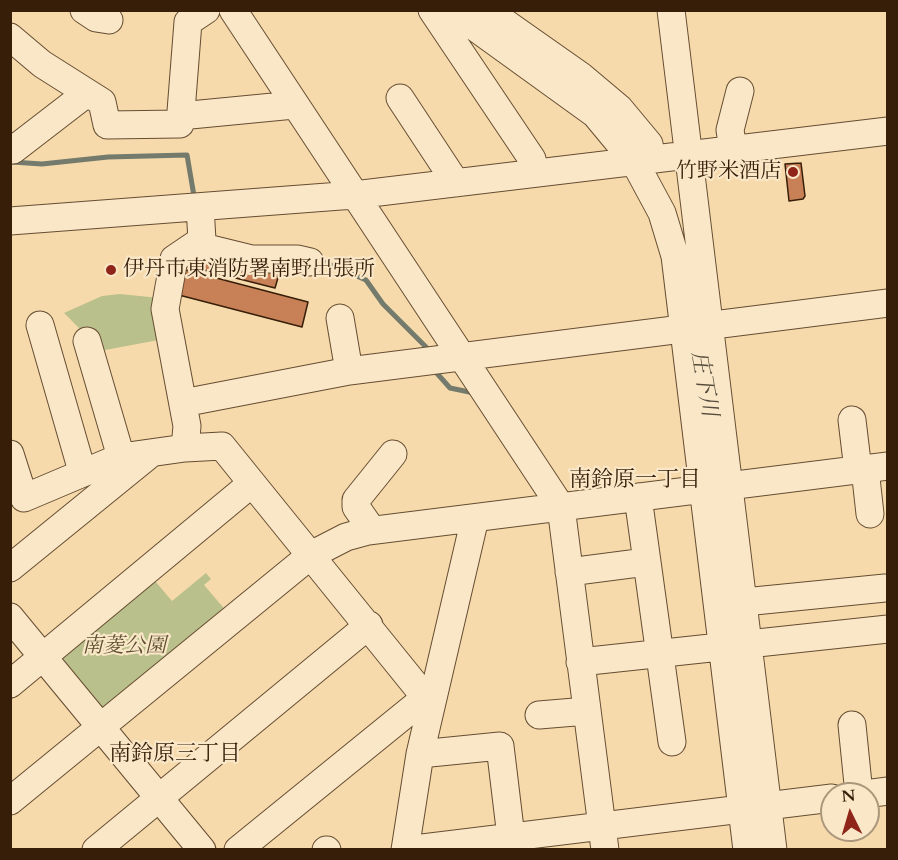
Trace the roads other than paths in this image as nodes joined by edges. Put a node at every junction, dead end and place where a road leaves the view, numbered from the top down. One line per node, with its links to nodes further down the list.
1 (84, 10): 8 (street)
2 (206, 10): 14 (street)
3 (233, 10): 13 (street)
4 (432, 10): 20 (street)
5 (451, 10): 19 (street)
6 (487, 10): 19 (street)
7 (671, 10): 18 (street)
8 (109, 20)
9 (10, 36): 11 (street)
10 (740, 91): 17 (street)
11 (87, 93): 14 (street); 16 (street)
12 (406, 101): 21 (street)
13 (294, 105): 14 (street); 22 (street)
14 (180, 116)
15 (888, 131): 17 (street)
16 (10, 147)
17 (733, 149): 18 (street)
18 (688, 154): 19 (street); 29 (street)
19 (643, 160): 20 (street); 31 (street)
20 (534, 173): 21 (street)
21 (456, 183): 22 (street)
22 (354, 195): 23 (street); 33 (street)
23 (200, 207): 24 (street); 25 (street)
24 (10, 221)
25 (195, 245): 26 (street); 35 (street)
26 (310, 262)
27 (888, 303): 29 (street)
28 (340, 318): 34 (street)
29 (711, 324): 31 (street); 45 (street)
30 (40, 325): 43 (street)
31 (683, 327): 33 (street); 45 (street)
32 (87, 341): 41 (street)
33 (462, 356): 34 (street); 47 (street)
34 (349, 371): 35 (street)
35 (183, 403): 37 (street)
36 (852, 420): 42 (street)
37 (185, 448): 38 (street); 44 (street)
38 (152, 452): 41 (street); 53 (street)
39 (10, 454): 43 (street)
40 (393, 454): 50 (street)
41 (121, 457): 43 (street)
42 (870, 468): 45 (street); 48 (street)
43 (82, 471)
44 (251, 484): 51 (street); 62 (street)
45 (715, 488): 46 (street); 56 (street); 60 (street)
46 (638, 497): 47 (street); 52 (street)
47 (561, 507): 49 (street); 54 (street)
48 (870, 514)
49 (475, 518): 50 (street); 71 (street)
50 (372, 530): 51 (street)
51 (311, 555): 58 (street); 69 (street)
52 (646, 562): 54 (street); 61 (street)
53 (10, 568)
54 (569, 572): 63 (street)
55 (885, 588): 56 (street)
56 (744, 602): 60 (street)
57 (10, 617): 62 (street)
58 (369, 625): 65 (street); 73 (street)
59 (888, 629): 60 (street)
60 (735, 647): 61 (street); 76 (street)
61 (658, 654): 63 (street); 70 (street)
62 (44, 657): 64 (street); 69 (street)
63 (580, 662): 66 (street)
64 (10, 684)
65 (408, 711): 79 (street); 83 (street)
66 (586, 711): 67 (street); 78 (street)
67 (538, 715)
68 (852, 725): 72 (street)
69 (101, 727): 73 (street); 75 (street)
70 (672, 742)
71 (420, 754): 77 (street); 84 (street)
72 (858, 782)
73 (159, 796): 81 (street); 82 (street)
74 (820, 799): 76 (street)
75 (10, 801)
76 (754, 807): 78 (street); 85 (street); 86 (street)
77 (511, 837): 78 (street); 80 (street)
78 (603, 838)
79 (253, 845)
80 (472, 846): 84 (street)
81 (96, 849)
82 (202, 849)
83 (394, 849)
84 (406, 849)
85 (747, 849)
86 (773, 849)

